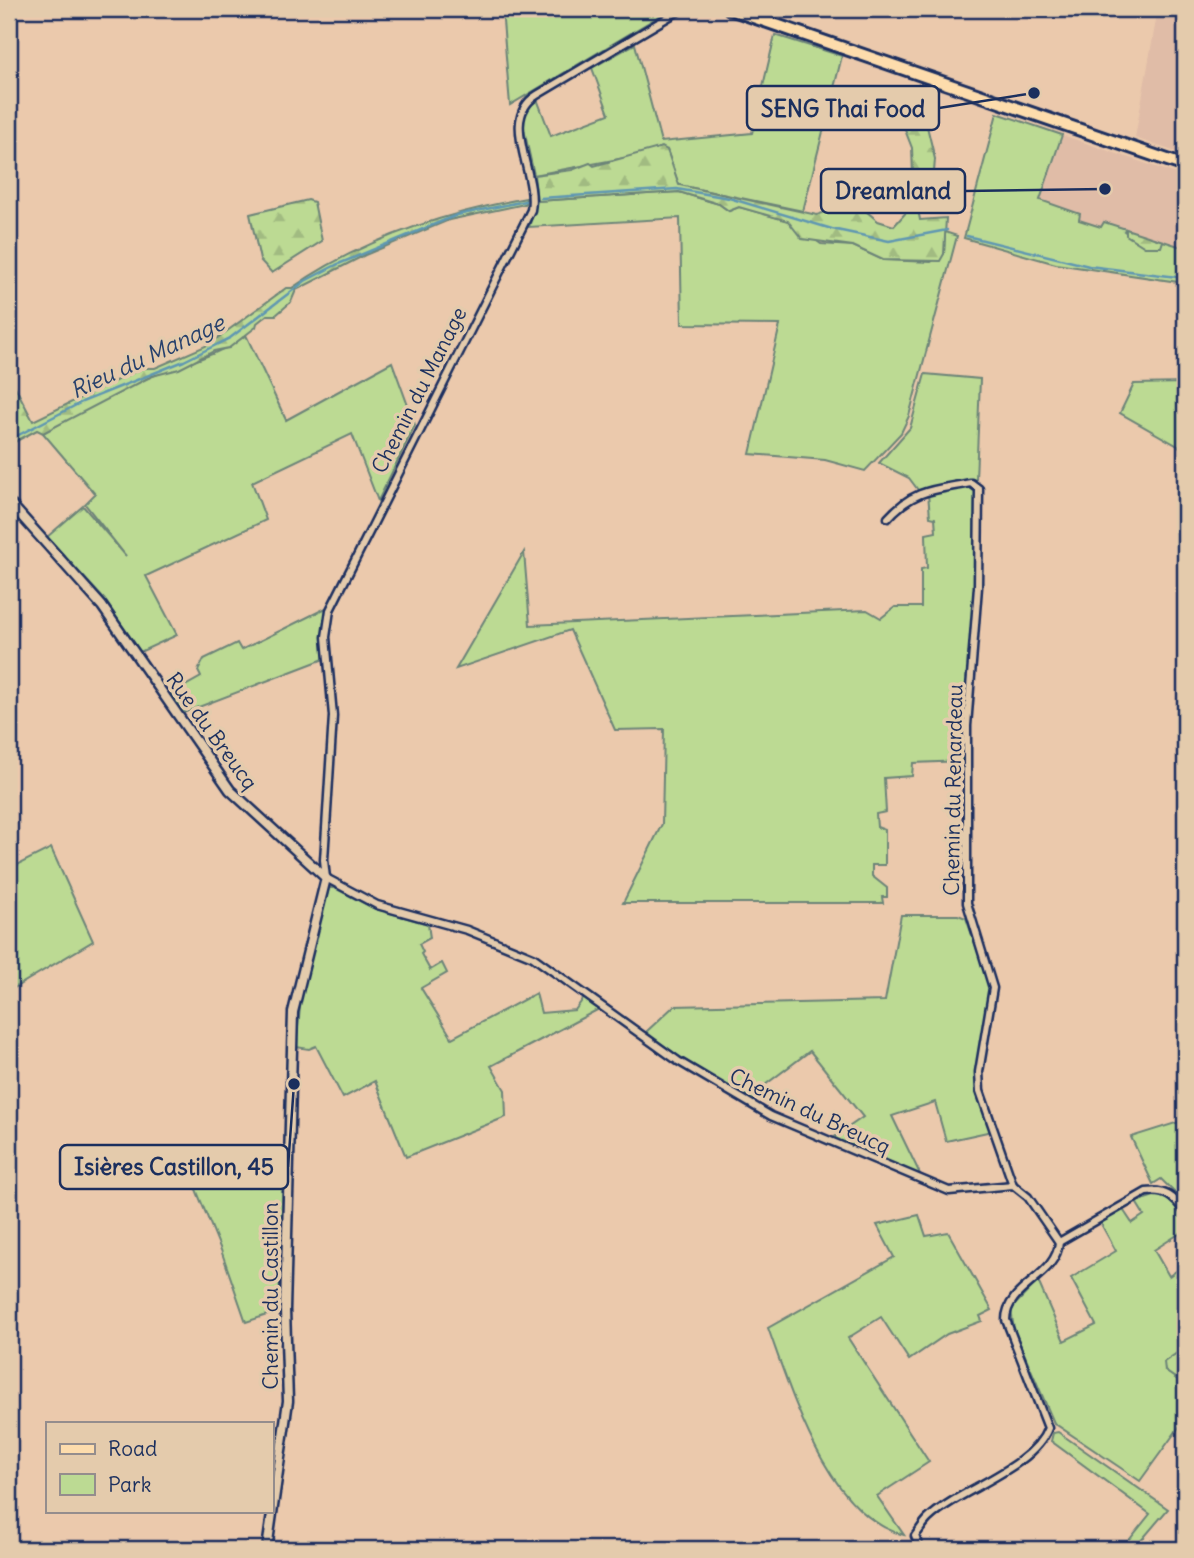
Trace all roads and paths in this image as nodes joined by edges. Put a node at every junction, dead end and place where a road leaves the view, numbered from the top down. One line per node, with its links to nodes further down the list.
1 (682, 9): 6 (street, Chemin du Manage)
2 (730, 9): 3 (main road)
3 (1185, 166)
4 (9, 502): 6 (street, Rue du Breucq)
5 (888, 519): 8 (street, Chemin du Renardeau)
6 (326, 878): 7 (street, Rue du Breucq); 11 (street, Chemin du Castillon)
7 (515, 948): 8 (street, Chemin du Breucq)
8 (1013, 1185): 10 (street)
9 (1185, 1212): 10 (street)
10 (1059, 1242): 14 (street)
11 (273, 1507)
12 (272, 1512): 13 (street, Chemin du Castillon)
13 (267, 1549)
14 (920, 1549)

